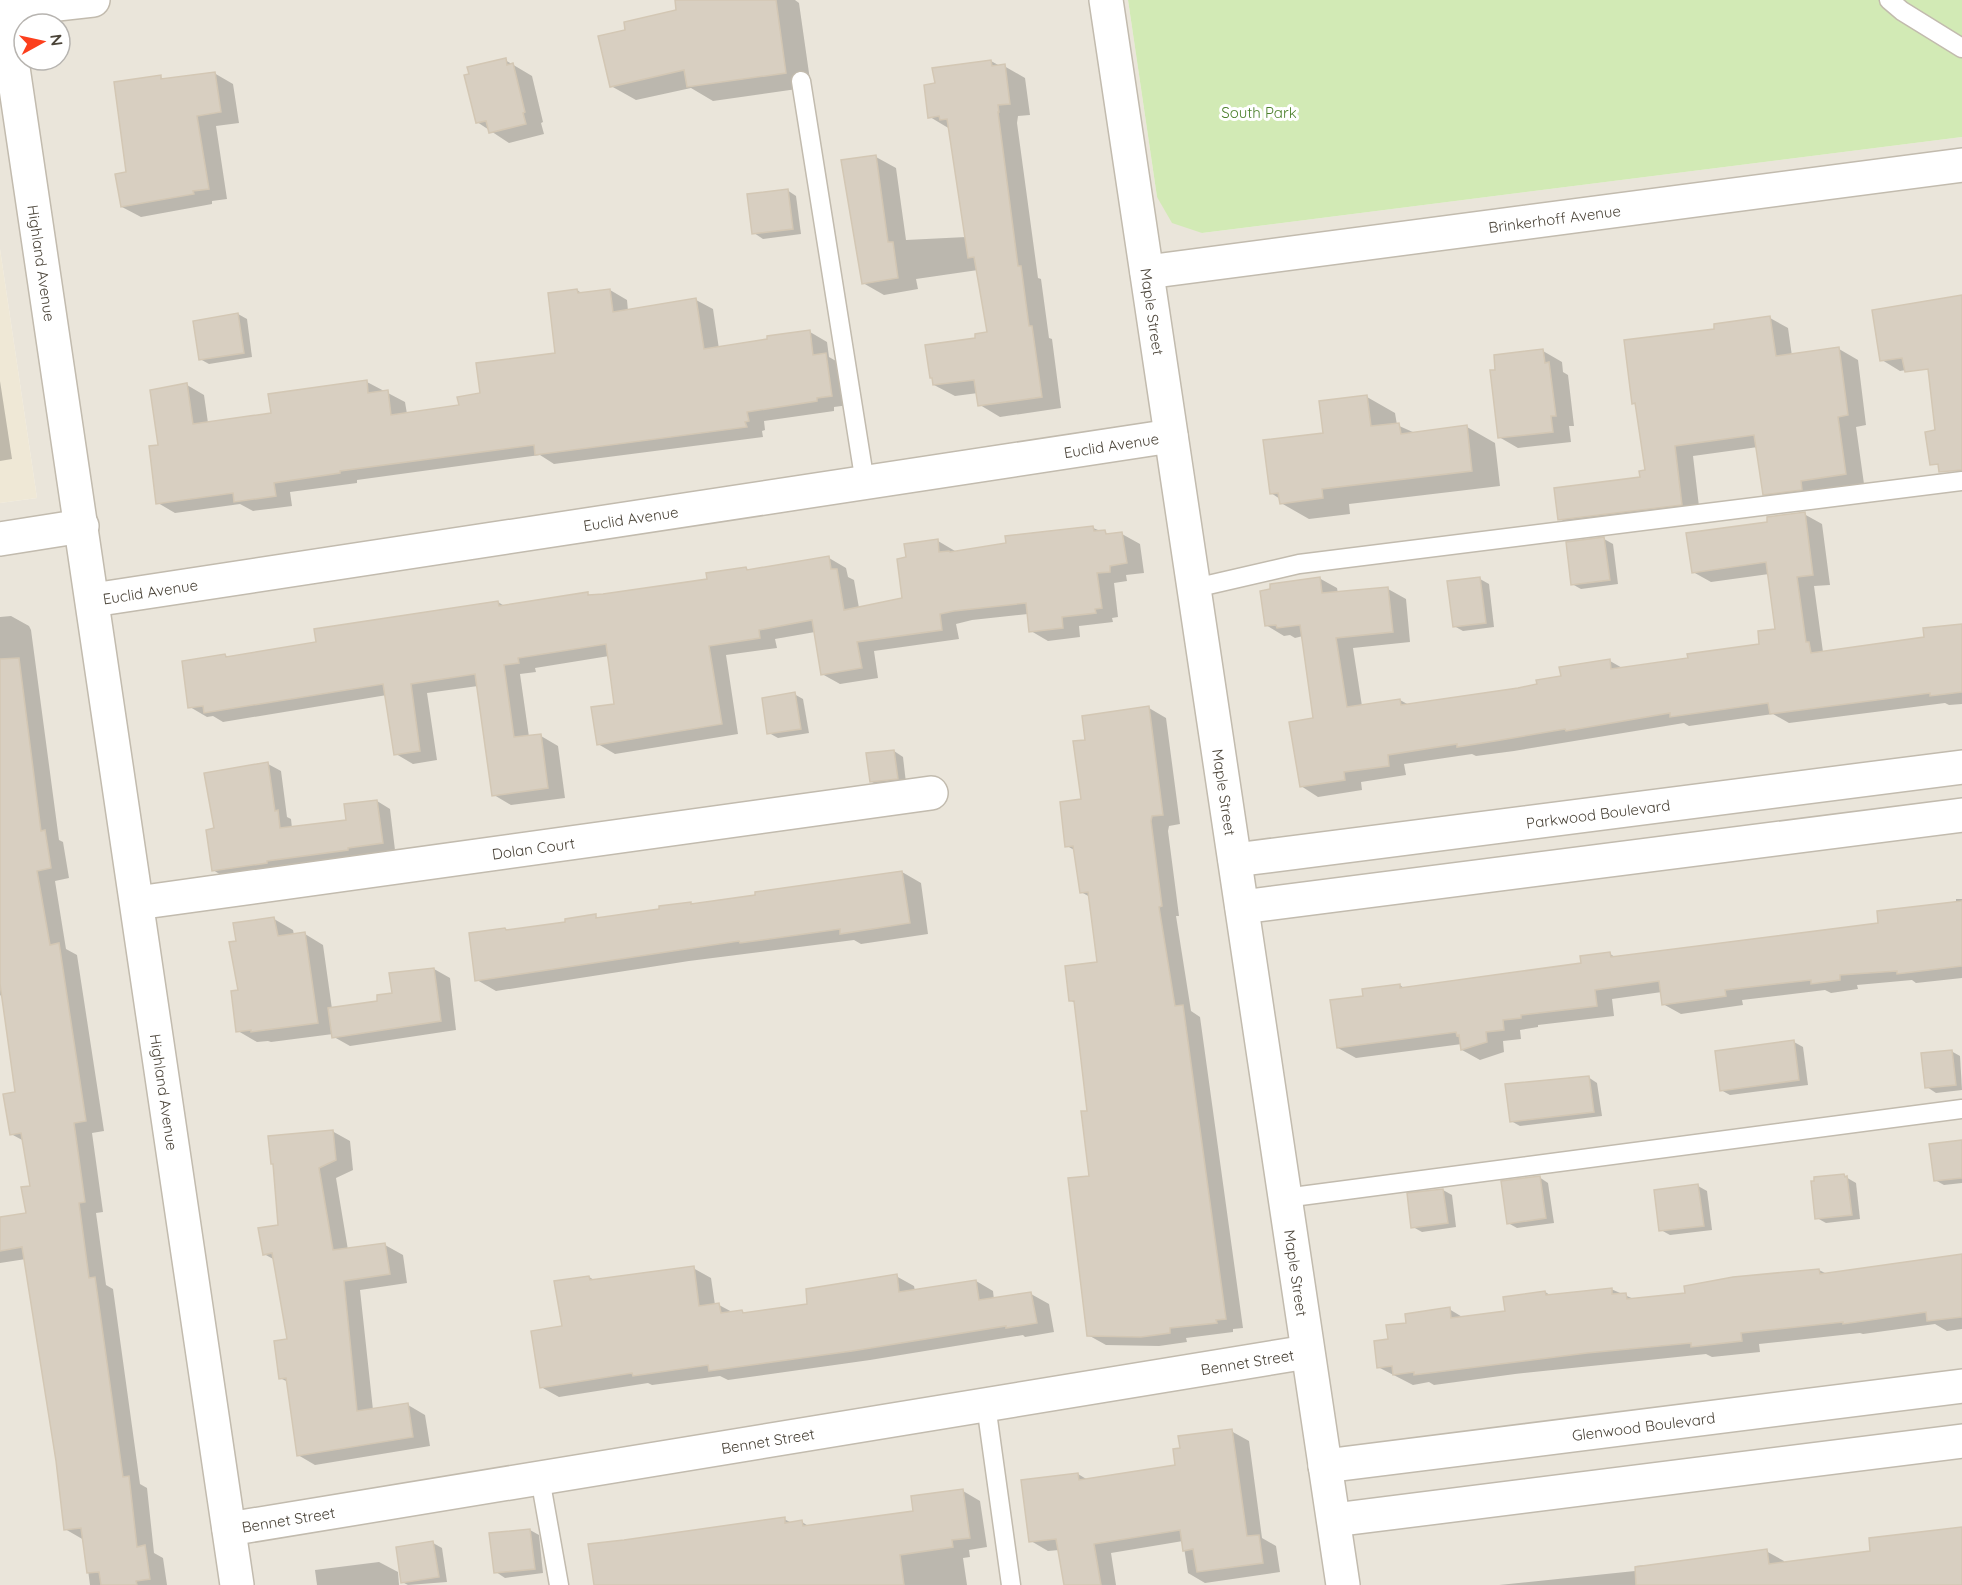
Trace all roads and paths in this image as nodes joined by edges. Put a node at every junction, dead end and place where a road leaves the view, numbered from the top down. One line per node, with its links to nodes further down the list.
1 (93, 0): 4 (street)
2 (1106, 0): 8 (street, Maple Street)
3 (1889, 0): 5 (lane)
4 (4, 5): 12 (street, Highland Avenue)
5 (1962, 48)
6 (801, 81): 11 (lane)
7 (1962, 165): 8 (street, Brinkerhoff Avenue)
8 (1147, 272): 9 (street, Maple Street)
9 (1171, 436): 11 (street, Euclid Avenue); 14 (street, Maple Street)
10 (1962, 481): 14 (lane)
11 (865, 483): 15 (street, Euclid Avenue)
12 (82, 526): 13 (street); 15 (street, Highland Avenue)
13 (0, 538)
14 (1195, 588): 19 (street, Maple Street)
15 (93, 600): 20 (street, Highland Avenue)
16 (1962, 767): 19 (street, Parkwood Boulevard)
17 (931, 793): 20 (street, Dolan Court)
18 (1962, 815): 21 (street)
19 (1235, 860): 21 (street, Maple Street)
20 (137, 903): 31 (street, Highland Avenue)
21 (1242, 907): 23 (street, Maple Street)
22 (1962, 1109): 23 (lane)
23 (1285, 1198): 24 (street, Maple Street)
24 (1307, 1352): 26 (street, Bennet Street); 28 (street, Maple Street)
25 (1962, 1386): 28 (street, Glenwood Boulevard)
26 (986, 1405): 29 (street, Bennet Street); 34 (lane)
27 (1962, 1441): 30 (street)
28 (1325, 1466): 30 (street, Maple Street)
29 (540, 1478): 31 (street, Bennet Street); 33 (lane)
30 (1334, 1520): 35 (street, Maple Street)
31 (229, 1529): 32 (street, Highland Avenue)
32 (237, 1585)
33 (559, 1585)
34 (1011, 1585)
35 (1343, 1585)

